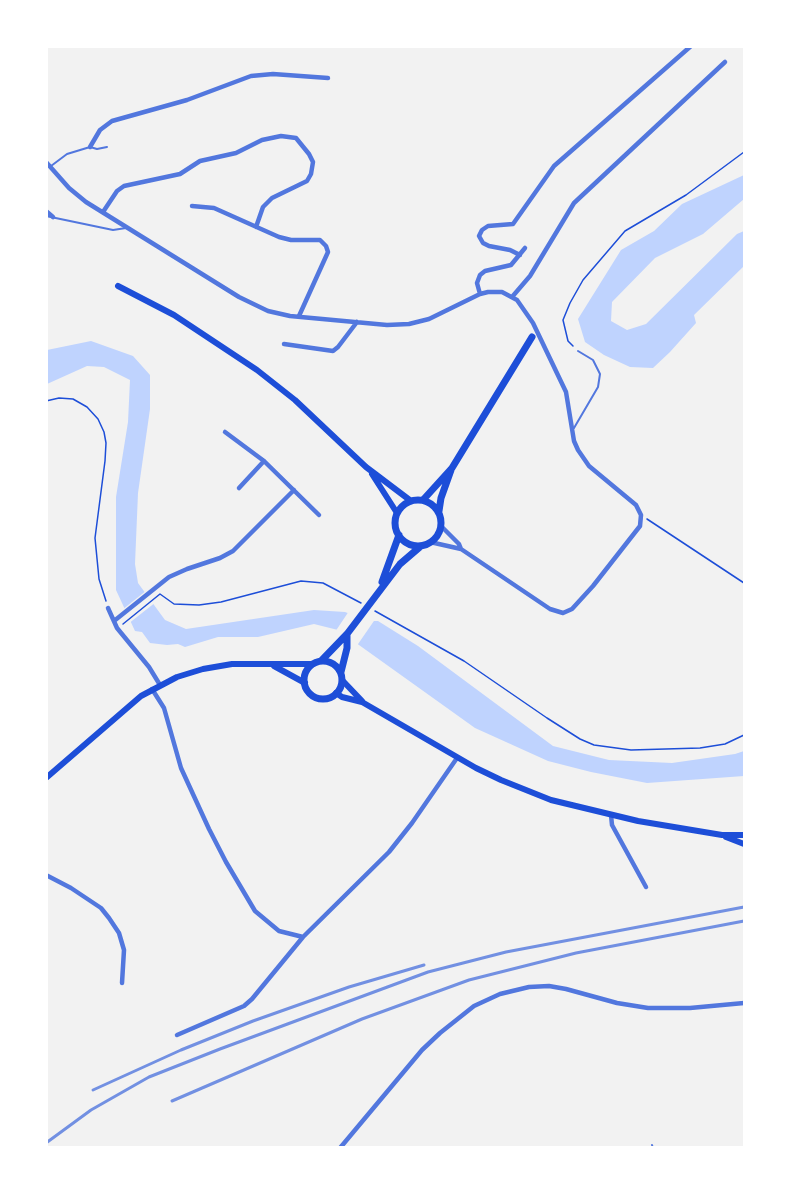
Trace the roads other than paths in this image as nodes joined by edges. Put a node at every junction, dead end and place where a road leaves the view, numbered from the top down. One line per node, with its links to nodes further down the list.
1 (691, 46): 14 (street)
2 (725, 62): 17 (street)
3 (328, 78): 4 (street)
4 (90, 147): 5 (lane); 6 (lane)
5 (107, 147)
6 (49, 164): 9 (street)
7 (192, 206): 11 (street)
8 (46, 211): 10 (street)
9 (103, 212): 11 (street); 12 (street)
10 (50, 217): 12 (lane)
11 (256, 227): 18 (street)
12 (126, 228): 18 (street)
13 (525, 248): 14 (street)
14 (520, 255): 16 (street)
15 (118, 286): 26 (main road)
16 (480, 294): 17 (street); 19 (street)
17 (512, 297): 23 (street)
18 (299, 316): 19 (street)
19 (357, 322): 21 (street)
20 (532, 337): 27 (main road)
21 (284, 344)
22 (578, 351): 23 (lane)
23 (572, 430): 39 (street)
24 (225, 432): 25 (street)
25 (264, 461): 28 (street); 29 (street)
26 (366, 467): 31 (main road); 33 (main road)
27 (452, 468): 30 (main road); 32 (main road)
28 (239, 488)
29 (294, 490): 34 (street); 42 (street)
30 (423, 500): 31 (main road); 32 (main road)
31 (411, 501): 33 (main road)
32 (439, 511): 35 (main road)
33 (398, 513): 36 (main road)
34 (319, 515)
35 (441, 526): 37 (main road); 39 (street)
36 (399, 535): 38 (main road); 40 (main road)
37 (430, 543): 38 (main road); 39 (street)
38 (421, 546): 40 (main road)
39 (462, 549)
40 (379, 590): 43 (main road)
41 (108, 608): 42 (street)
42 (114, 621): 49 (street)
43 (347, 634): 44 (main road); 47 (main road)
44 (321, 661): 46 (main road); 47 (main road)
45 (272, 664): 46 (main road); 48 (main road); 49 (main road)
46 (313, 664): 48 (main road)
47 (341, 676): 51 (main road); 52 (main road)
48 (305, 683): 51 (main road)
49 (160, 686): 50 (main road)
50 (152, 689): 54 (main road); 61 (street)
51 (336, 693): 52 (main road)
52 (362, 702): 53 (main road)
53 (457, 758): 55 (main road); 61 (street)
54 (46, 778)
55 (611, 816): 56 (main road); 60 (street)
56 (722, 835): 57 (main road); 58 (main road)
57 (744, 835)
58 (744, 844)
59 (46, 875): 62 (street)
60 (646, 887)
61 (303, 937): 64 (street)
62 (122, 983)
63 (744, 1003): 65 (street)
64 (177, 1035)
65 (340, 1148)

